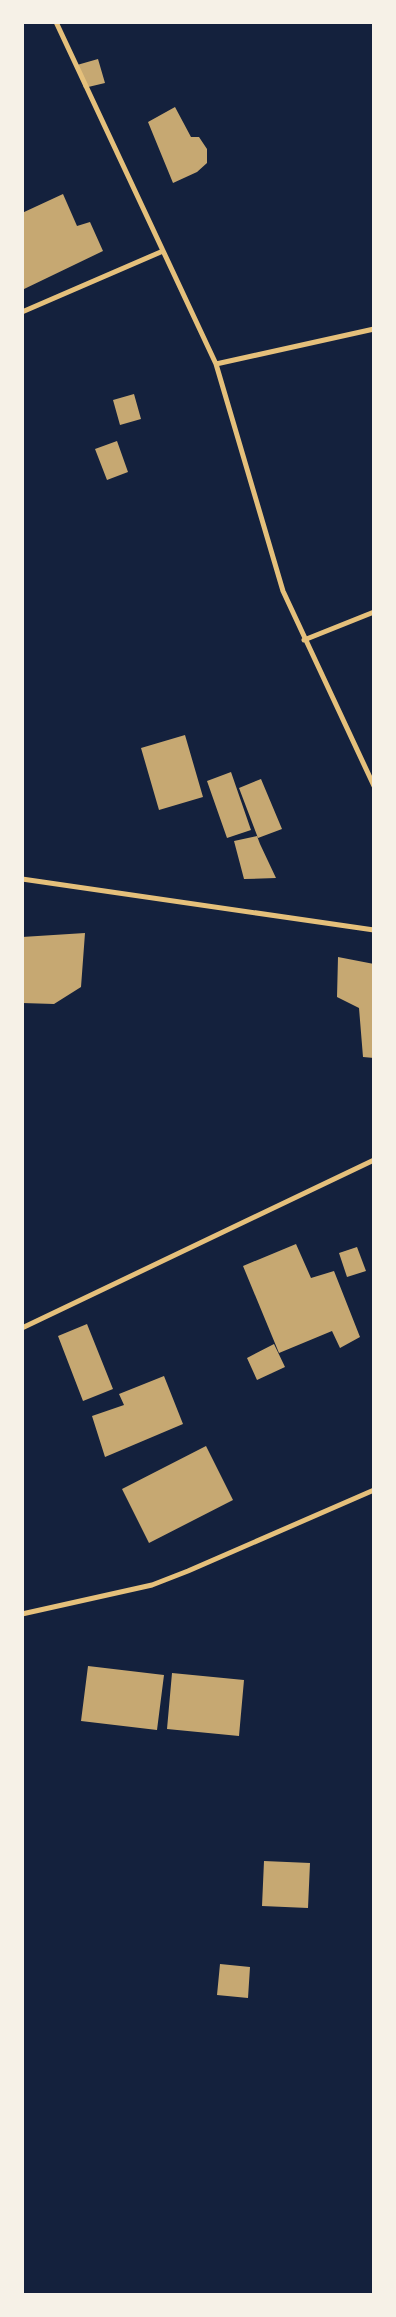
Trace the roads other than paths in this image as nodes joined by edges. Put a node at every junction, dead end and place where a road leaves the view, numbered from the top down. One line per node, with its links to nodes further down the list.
1 (56, 22): 2 (street)
2 (163, 251): 3 (street); 5 (street)
3 (22, 312)
4 (374, 329): 5 (street)
5 (216, 364): 7 (street)
6 (374, 612): 7 (street)
7 (304, 640): 8 (street)
8 (374, 786)
9 (22, 879): 10 (street)
10 (374, 930)
11 (374, 1160): 12 (street)
12 (22, 1328)
13 (374, 1490): 14 (street)
14 (22, 1614)

